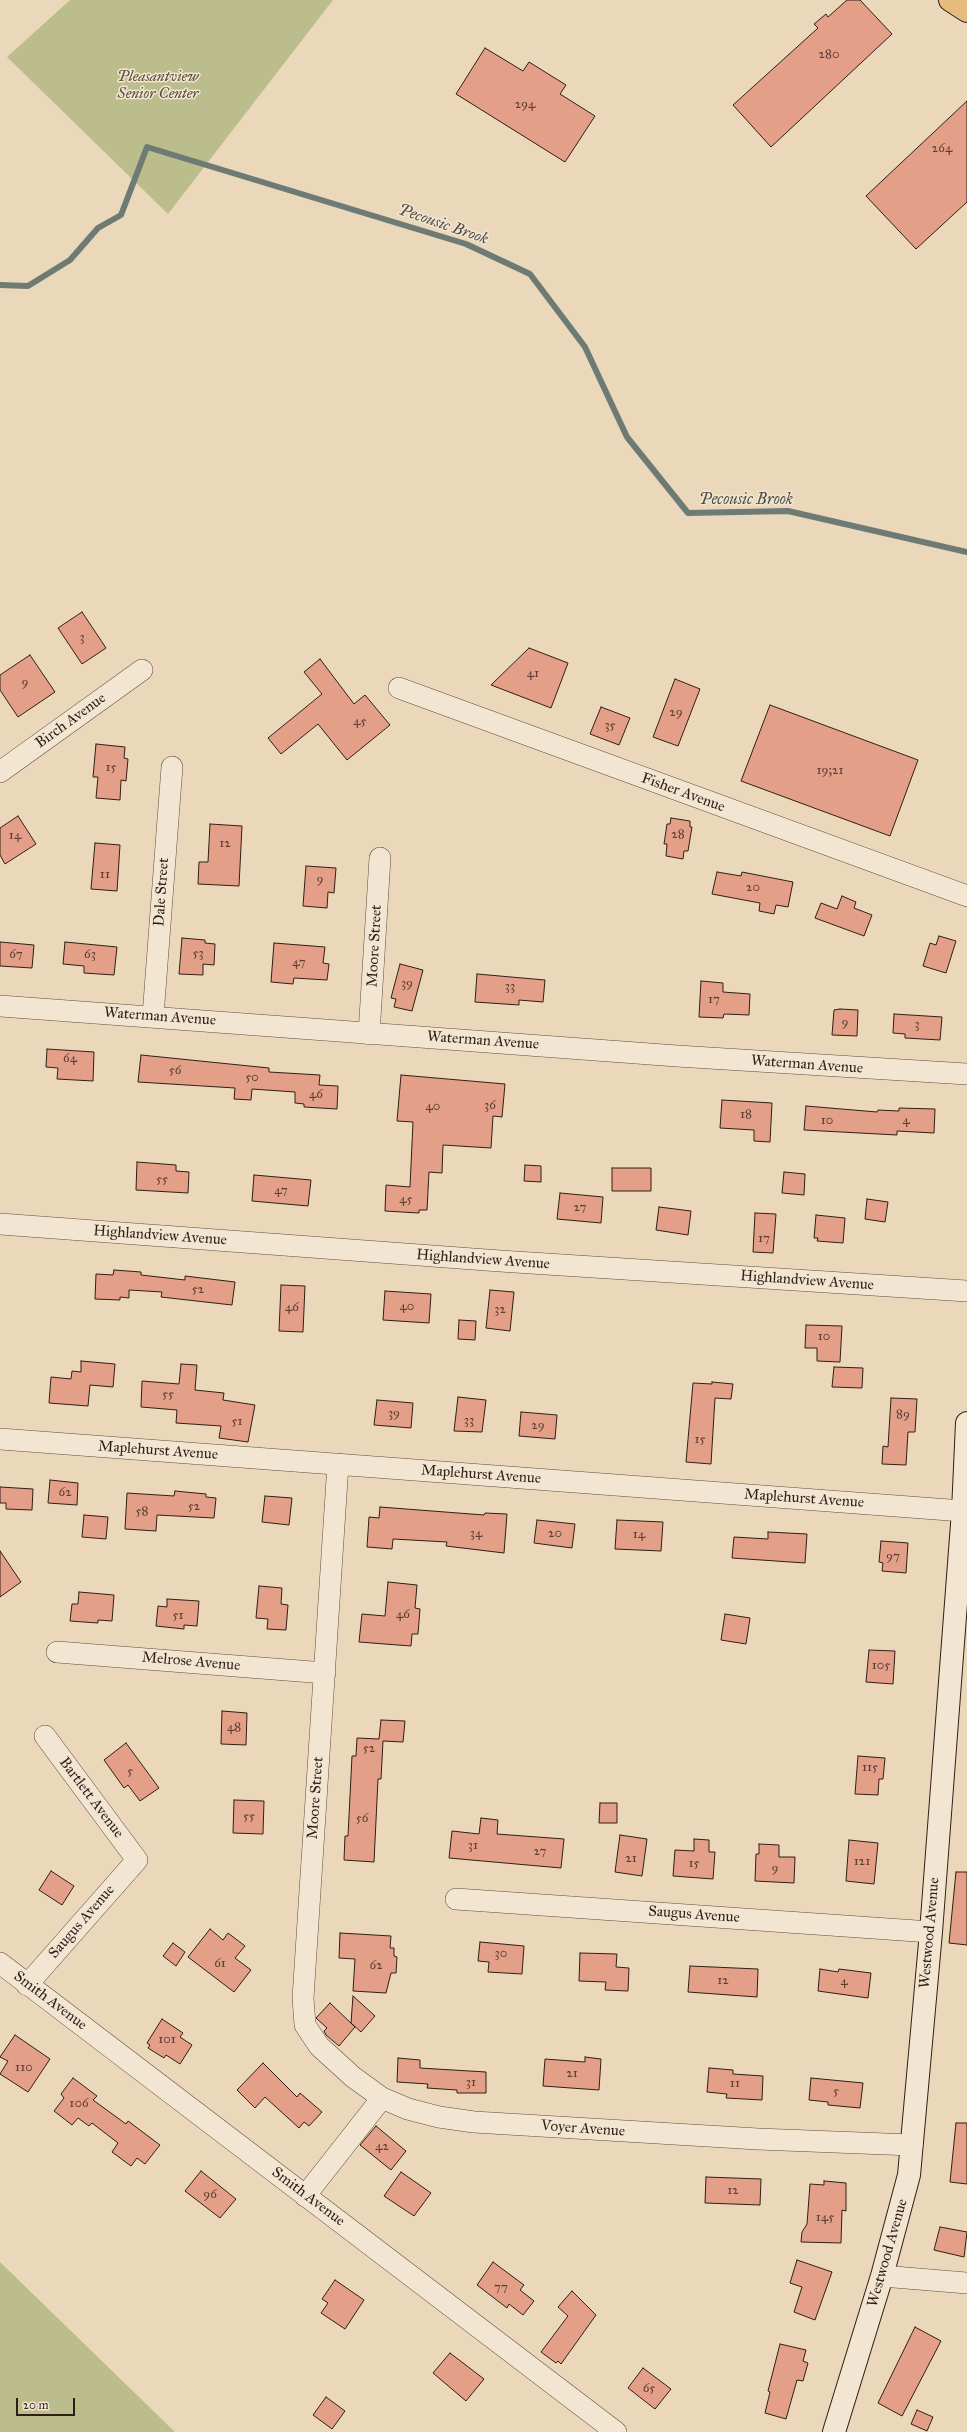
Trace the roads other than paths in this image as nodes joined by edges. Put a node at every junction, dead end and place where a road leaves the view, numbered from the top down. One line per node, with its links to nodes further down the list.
1 (950, 0): 2 (main road)
2 (967, 11)
3 (142, 670): 6 (street, Birch Avenue)
4 (399, 688): 8 (street, Fisher Avenue)
5 (172, 767): 10 (street, Dale Street)
6 (0, 772)
7 (380, 858): 11 (street, Moore Street)
8 (967, 896)
9 (0, 1006): 10 (street, Waterman Avenue)
10 (153, 1016): 11 (street, Waterman Avenue)
11 (369, 1034): 12 (street, Waterman Avenue)
12 (967, 1074)
13 (0, 1224): 14 (street, Highlandview Avenue)
14 (967, 1291)
15 (967, 1422): 18 (street, Westwood Avenue)
16 (0, 1439): 17 (street, Maplehurst Avenue)
17 (338, 1464): 18 (street, Maplehurst Avenue); 20 (street, Moore Street)
18 (963, 1510): 24 (street, Westwood Avenue)
19 (57, 1652): 20 (street, Melrose Avenue)
20 (325, 1673): 27 (street, Moore Street)
21 (45, 1736): 22 (street, Bartlett Avenue)
22 (137, 1860): 26 (street, Saugus Avenue)
23 (456, 1899): 24 (street, Saugus Avenue)
24 (931, 1932): 28 (street, Westwood Avenue)
25 (0, 1962): 26 (street, Smith Avenue)
26 (27, 1985): 29 (street, Smith Avenue)
27 (382, 2098): 28 (street, Voyer Avenue); 29 (street)
28 (912, 2145): 30 (street, Westwood Avenue)
29 (305, 2196): 32 (street, Smith Avenue)
30 (882, 2276): 31 (street); 33 (street, Westwood Avenue)
31 (967, 2283)
32 (616, 2432)
33 (834, 2432)

